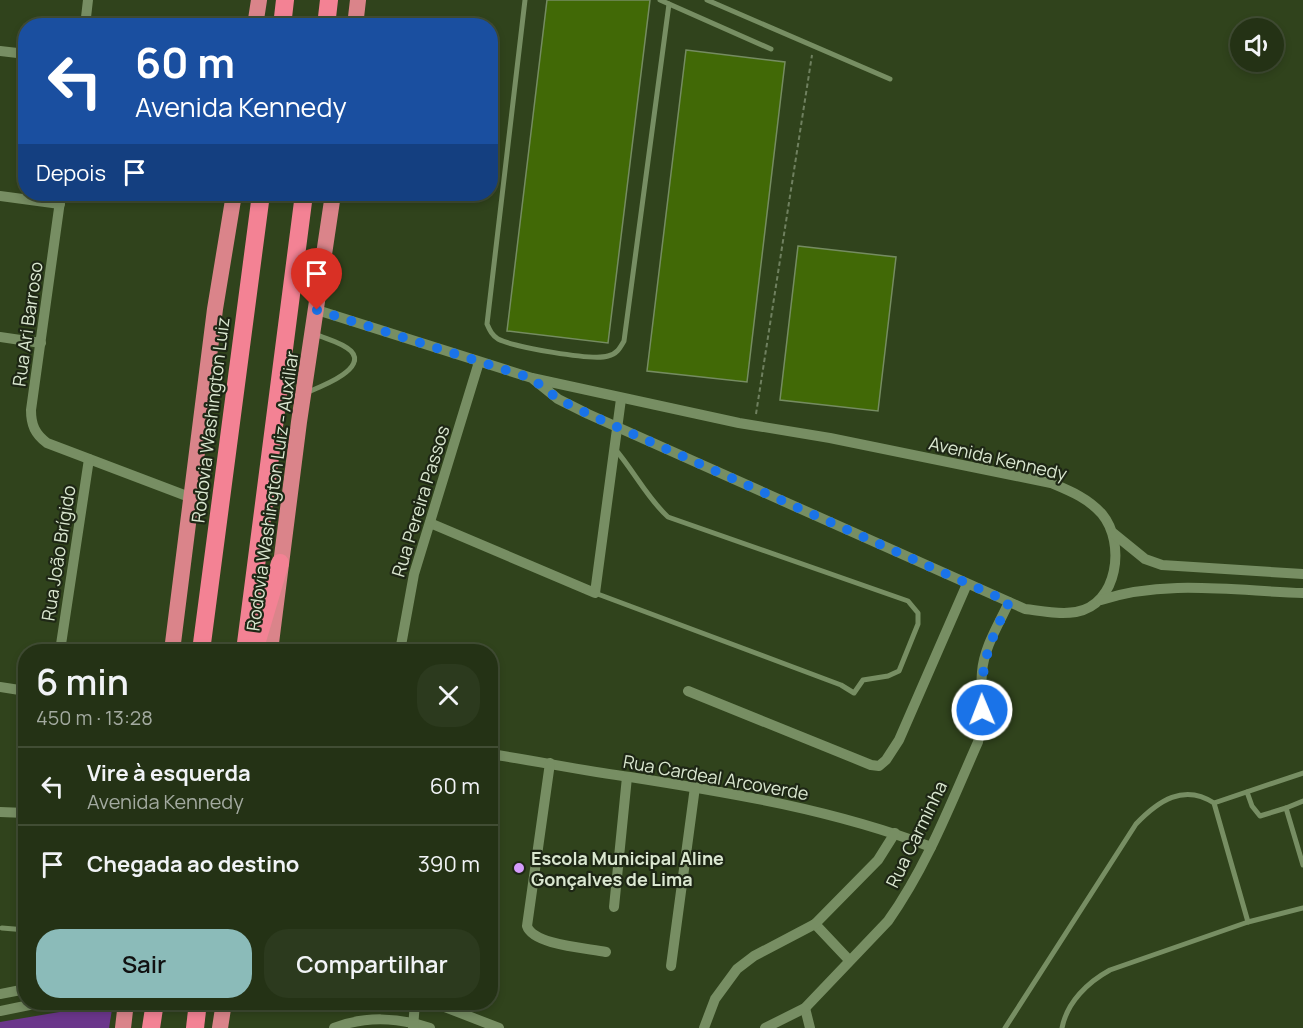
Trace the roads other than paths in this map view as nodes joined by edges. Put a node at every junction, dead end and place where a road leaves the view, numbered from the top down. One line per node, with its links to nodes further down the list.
1 (88, 0): 10 (street)
2 (259, 0): 11 (highway)
3 (285, 0): 12 (highway)
4 (329, 0): 13 (highway)
5 (358, 0): 14 (highway)
6 (525, 0): 9 (lane)
7 (660, 0): 9 (lane)
8 (707, 0): 18 (lane)
9 (669, 4): 15 (lane)
10 (86, 18)
11 (256, 18)
12 (283, 18)
13 (327, 18)
14 (356, 18)
15 (771, 48)
16 (0, 51): 17 (street)
17 (18, 53)
18 (890, 79)
19 (0, 196): 20 (street)
20 (18, 197)
21 (61, 201): 29 (street, Rua Ari Barroso)
22 (233, 201): 37 (highway)
23 (260, 201): 49 (highway, Rodovia Washington Luiz)
24 (303, 201): 50 (highway)
25 (332, 201): 26 (highway, Rodovia Washington Luiz - Auxiliar)
26 (317, 310): 27 (highway, Rodovia Washington Luiz - Auxiliar); 30 (street, Avenida Kennedy)
27 (314, 334): 32 (highway, Rodovia Washington Luiz - Auxiliar); 32 (lane)
28 (0, 337): 29 (street)
29 (40, 344): 36 (street, Rua Ari Barroso)
30 (479, 362): 31 (street, Avenida Kennedy); 38 (street, Rua Pereira Passos)
31 (531, 378): 33 (street, Avenida Kennedy); 34 (street, Avenida Kennedy)
32 (304, 394): 40 (highway, Rodovia Washington Luiz - Auxiliar)
33 (621, 399): 34 (street); 39 (street, Avenida Kennedy)
34 (616, 427): 35 (street); 42 (street, Avenida Kennedy)
35 (613, 447): 43 (street); 43 (lane)
36 (88, 459): 37 (street, Rua Ari Barroso); 47 (street, Rua João Brígido)
37 (192, 498): 48 (highway)
38 (430, 523): 43 (street); 53 (street, Rua Pereira Passos)
39 (1113, 533): 41 (street, Avenida Kennedy); 45 (street)
40 (280, 563): 51 (highway); 52 (highway, Rodovia Washington Luiz - Auxiliar)
41 (1303, 574)
42 (967, 584): 46 (street, Avenida Kennedy); 56 (street)
43 (595, 593)
44 (1303, 593): 45 (street, Avenida Kennedy)
45 (1101, 600): 46 (street, Avenida Kennedy)
46 (1009, 602): 69 (street, Rua Carminha)
47 (61, 644)
48 (173, 644)
49 (202, 644)
50 (246, 644)
51 (256, 644)
52 (271, 644)
53 (401, 644)
54 (0, 687): 55 (street)
55 (18, 690)
56 (688, 692)
57 (498, 755): 58 (street, Rua Cardeal Arcoverde)
58 (550, 763): 60 (street, Rua Cardeal Arcoverde); 77 (street)
59 (1302, 772): 62 (lane)
60 (627, 777): 61 (street, Rua Cardeal Arcoverde); 71 (street)
61 (695, 787): 68 (street, Rua Cardeal Arcoverde); 79 (street)
62 (1247, 792): 64 (lane); 65 (lane)
63 (1303, 801): 65 (lane)
64 (1214, 803): 73 (lane); 102 (lane)
65 (1286, 808): 70 (lane)
66 (0, 812): 67 (street)
67 (18, 813)
68 (895, 833): 69 (street, Rua Cardeal Arcoverde); 74 (street)
69 (931, 847): 78 (street, Rua Carminha)
70 (1303, 865)
71 (614, 907)
72 (1303, 908): 73 (lane)
73 (1248, 922): 103 (lane)
74 (815, 924): 78 (street); 99 (street)
75 (2, 928): 76 (lane)
76 (18, 929)
77 (606, 952)
78 (849, 960): 83 (street, Rua Carminha)
79 (671, 966)
80 (18, 991): 81 (street)
81 (0, 994)
82 (18, 1007): 90 (street)
83 (805, 1008): 100 (street, Rua Carminha); 101 (street)
84 (125, 1010): 92 (highway)
85 (153, 1010): 93 (highway)
86 (197, 1010): 94 (highway)
87 (223, 1010): 95 (highway)
88 (414, 1010): 91 (street)
89 (453, 1010): 98 (street)
90 (0, 1011)
91 (413, 1025): 96 (street); 97 (street)
92 (123, 1028)
93 (151, 1028)
94 (195, 1028)
95 (220, 1028)
96 (333, 1028)
97 (430, 1028)
98 (499, 1028)
99 (704, 1028)
100 (765, 1028)
101 (810, 1028)
102 (1005, 1028)
103 (1062, 1028)

